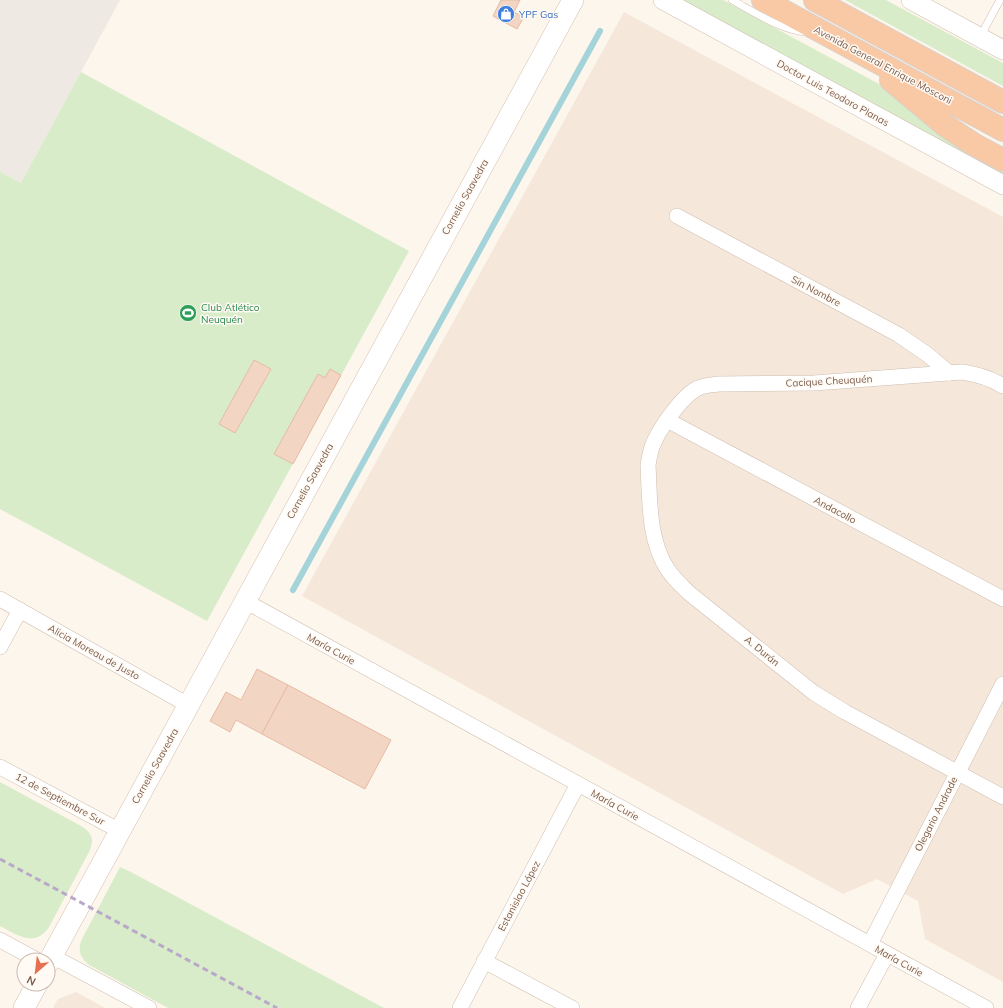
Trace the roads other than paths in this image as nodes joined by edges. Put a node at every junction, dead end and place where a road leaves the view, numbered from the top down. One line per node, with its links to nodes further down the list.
1 (573, 0): 22 (main road, Cornelio Saavedra)
2 (662, 0): 15 (street, Doctor Luis Teodoro Planas)
3 (732, 0): 8 (lane)
4 (763, 0): 8 (highway, Avenida General Enrique Mosconi)
5 (815, 0): 12 (highway)
6 (911, 0): 9 (street)
7 (1000, 0): 9 (lane)
8 (822, 32): 11 (highway, Avenida General Enrique Mosconi)
9 (980, 38): 10 (street)
10 (1003, 50)
11 (857, 51): 13 (highway, Avenida General Enrique Mosconi); 14 (highway)
12 (1003, 102)
13 (1003, 130)
14 (1003, 160)
15 (1003, 185)
16 (677, 216): 17 (street, Sin Nombre)
17 (949, 373): 18 (street, Cacique Cheuquén); 19 (street, Cacique Cheuquén)
18 (1003, 386)
19 (667, 420): 21 (street, Andacollo); 28 (street, A. Durán)
20 (0, 599): 23 (street, Alicia Moreau de Justo)
21 (1003, 599)
22 (245, 601): 26 (main road, Cornelio Saavedra); 29 (street, María Curie)
23 (20, 610): 24 (street); 26 (street, Alicia Moreau de Justo)
24 (0, 647)
25 (1003, 684): 28 (street, Olegario Andrade)
26 (188, 705): 31 (main road, Cornelio Saavedra)
27 (0, 767): 31 (street, 12 de Septiembre Sur)
28 (958, 773): 30 (street, A. Durán); 33 (street, Olegario Andrade)
29 (578, 784): 33 (street, María Curie); 37 (street, Estanislao López)
30 (1003, 797)
31 (120, 831): 35 (main road, Cornelio Saavedra)
32 (0, 940): 34 (street)
33 (870, 944): 36 (street, María Curie)
34 (28, 952)
35 (51, 952)
36 (887, 954): 44 (street); 45 (street, María Curie)
37 (484, 961): 42 (street, Estanislao López); 43 (street)
38 (56, 965): 41 (street)
39 (33, 992): 40 (main road)
40 (24, 1008)
41 (149, 1008)
42 (460, 1008)
43 (572, 1008)
44 (858, 1008)
45 (986, 1008)

